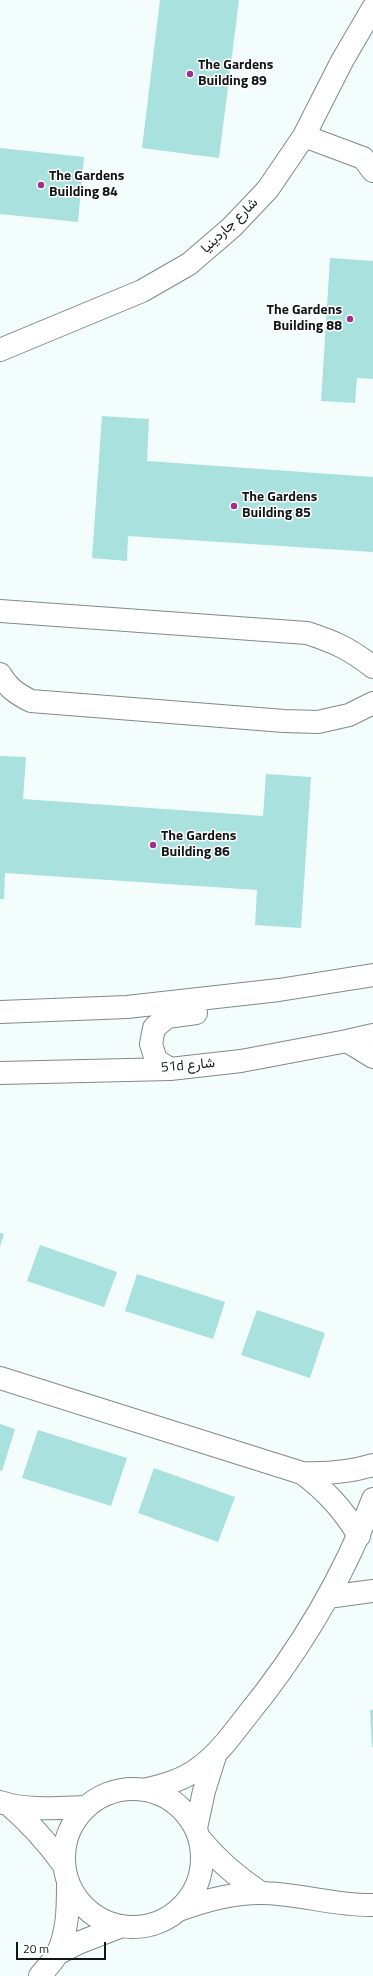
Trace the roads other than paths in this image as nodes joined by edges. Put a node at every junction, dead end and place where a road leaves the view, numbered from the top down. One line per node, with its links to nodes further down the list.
1 (373, 8): 2 (street, شارع جاردينيا)
2 (304, 136): 3 (street); 4 (street, شارع جاردينيا)
3 (370, 161)
4 (0, 350)
5 (0, 611): 6 (street)
6 (373, 667)
7 (0, 674): 8 (street)
8 (373, 703)
9 (373, 975): 10 (street)
10 (279, 990): 11 (street); 15 (street)
11 (0, 1012)
12 (373, 1034): 13 (street, 51d شارع)
13 (347, 1041): 14 (street); 15 (street, 51d شارع)
14 (373, 1057)
15 (170, 1069): 16 (street, 51d شارع)
16 (0, 1073)
17 (0, 1378): 19 (street)
18 (373, 1465): 19 (street)
19 (302, 1473): 21 (street)
20 (373, 1499): 21 (street)
21 (366, 1529): 23 (street)
22 (373, 1591): 23 (street)
23 (328, 1597): 24 (street)
24 (215, 1756): 25 (street); 28 (street)
25 (144, 1790): 27 (street); 28 (street)
26 (4, 1804): 27 (street); 29 (street)
27 (86, 1807): 29 (street)
28 (198, 1833): 30 (street); 32 (street)
29 (66, 1874): 33 (street); 34 (street)
30 (261, 1893): 31 (street); 32 (street)
31 (373, 1905)
32 (178, 1910): 33 (street)
33 (122, 1926): 34 (street)
34 (57, 1954): 35 (street)
35 (40, 1976)

